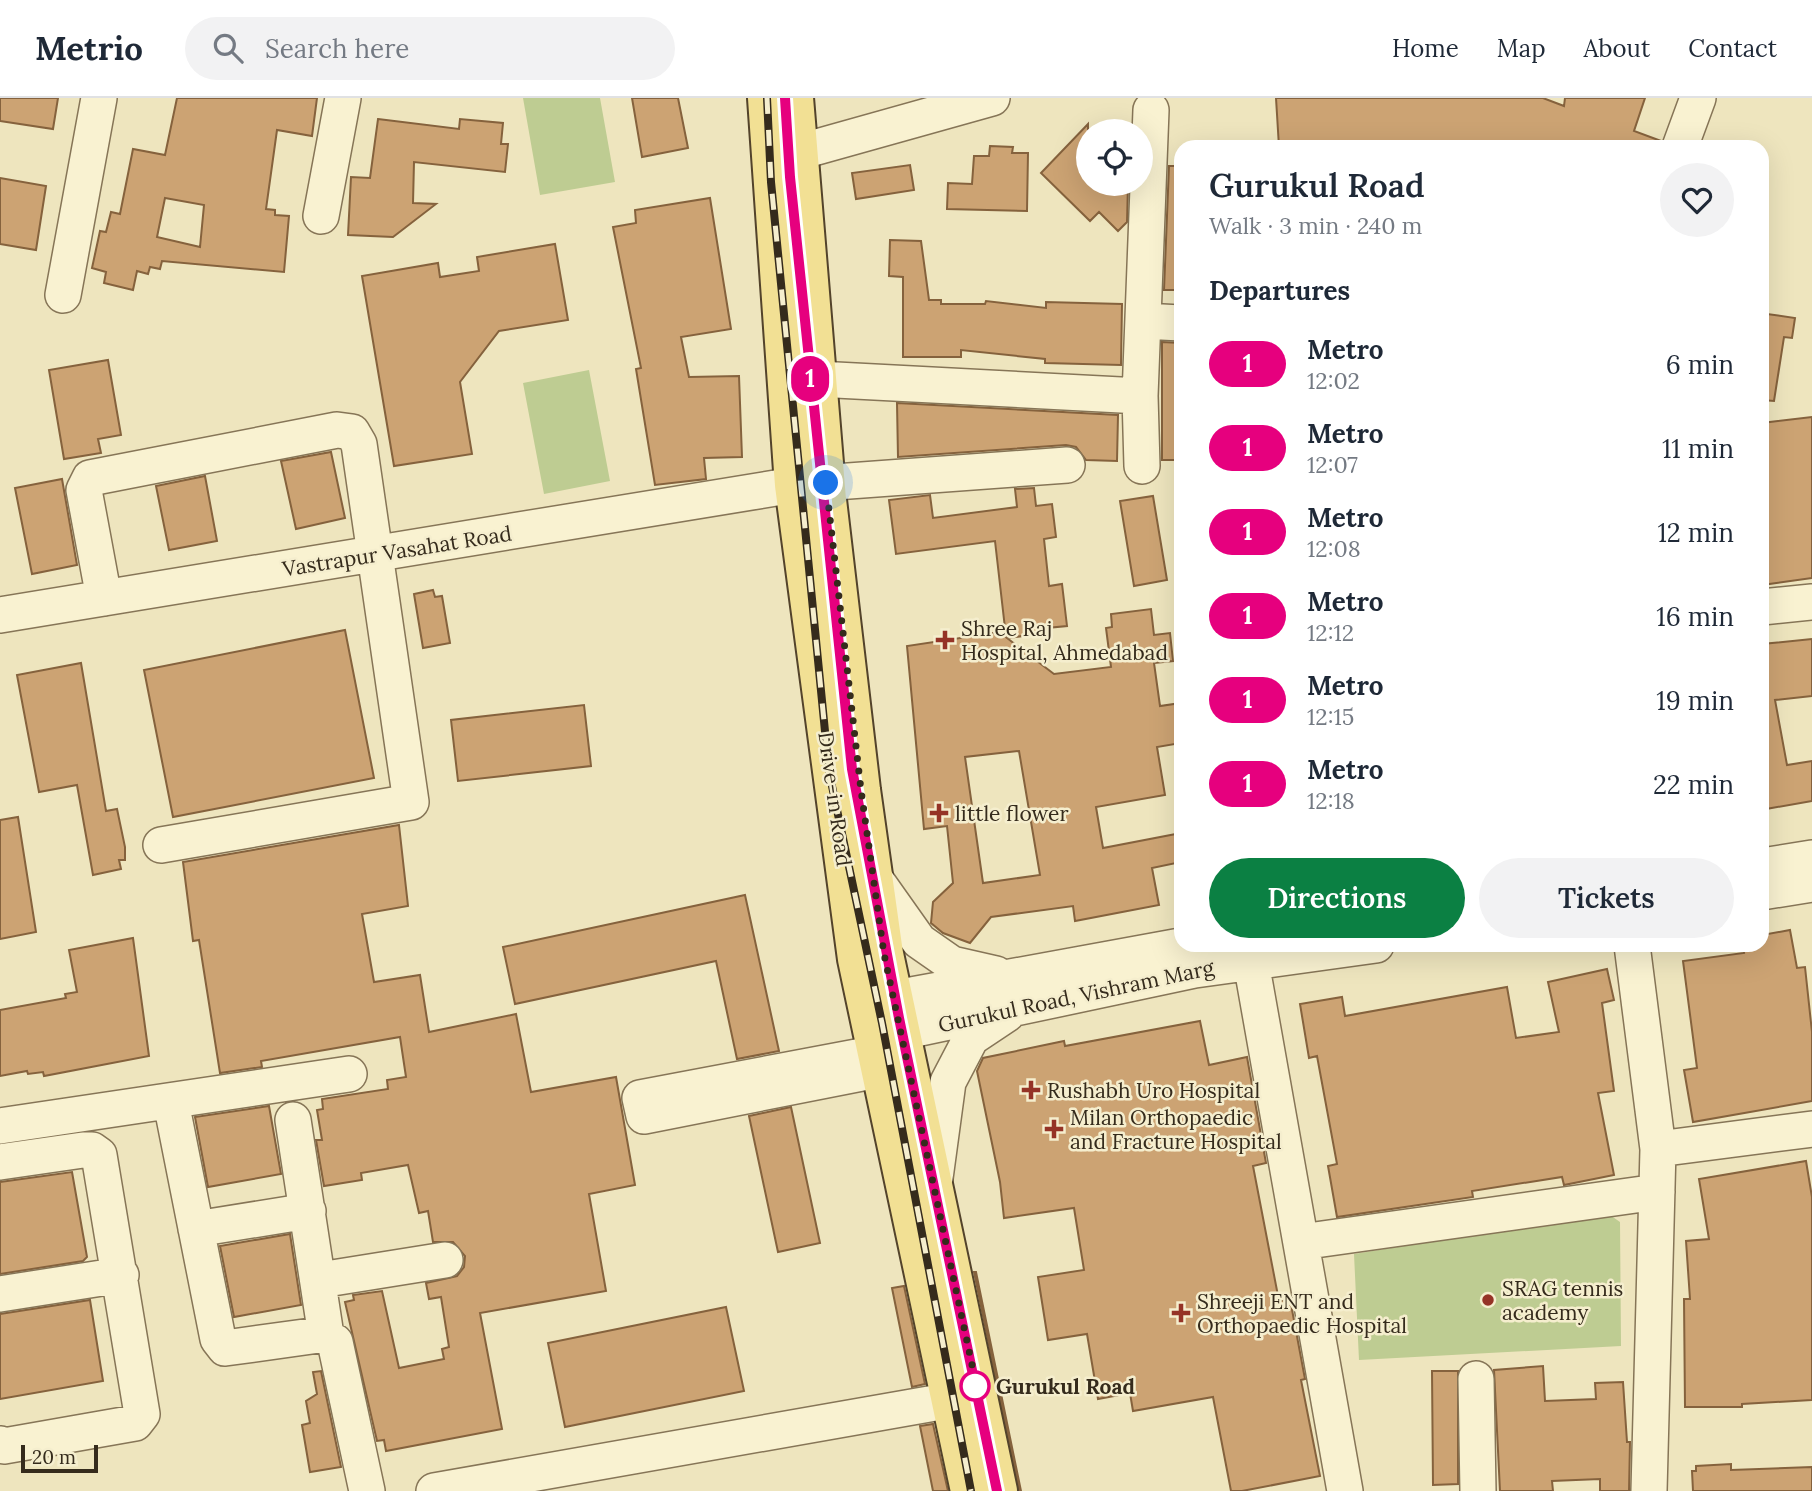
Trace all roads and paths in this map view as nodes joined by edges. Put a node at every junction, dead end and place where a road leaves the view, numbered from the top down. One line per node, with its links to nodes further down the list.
1 (99, 98): 11 (street)
2 (343, 98): 10 (street)
3 (767, 98): 18 (main road, Drive-in Road)
4 (794, 98): 9 (main road, Drive-in Road)
5 (992, 98): 9 (street)
6 (1698, 98): 8 (street)
7 (1151, 110): 12 (street)
8 (1683, 140)
9 (799, 152): 14 (main road, Drive-in Road)
10 (320, 216)
11 (63, 295)
12 (1143, 321): 13 (street); 15 (street)
13 (1174, 323)
14 (817, 379): 15 (street); 18 (main road, Drive-in Road)
15 (1140, 396): 17 (street)
16 (1067, 465): 18 (street, Vastrapur Vasahat Road)
17 (1142, 466)
18 (810, 484): 19 (street, Vastrapur Vasahat Road); 27 (main road, Drive-in Road); 35 (main road, Drive-in Road)
19 (377, 555): 20 (street, Vastrapur Vasahat Road); 20 (street); 24 (street)
20 (104, 598): 23 (street, Vastrapur Vasahat Road)
21 (1812, 602): 22 (street)
22 (1769, 606)
23 (0, 615)
24 (161, 845)
25 (1812, 858): 26 (street)
26 (1769, 865)
27 (873, 876): 34 (street); 35 (main road, Drive-in Road)
28 (1812, 884): 29 (street)
29 (1769, 890)
30 (1174, 948): 34 (street, Gurukul Road, Vishram Marg)
31 (1277, 952): 33 (street, Gurukul Road, Vishram Marg)
32 (1633, 952): 41 (street)
33 (1249, 954): 34 (street, Gurukul Road, Vishram Marg); 47 (street)
34 (1012, 993): 35 (street, Gurukul Road, Vishram Marg); 43 (street)
35 (883, 1032): 35 (street); 43 (main road, Drive-in Road); 54 (main road, Drive-in Road)
36 (349, 1074): 37 (street)
37 (171, 1102): 39 (street); 46 (street)
38 (293, 1119): 45 (street)
39 (0, 1126)
40 (1812, 1129): 41 (street)
41 (1658, 1149): 44 (street)
42 (0, 1162): 49 (street)
43 (934, 1183): 59 (main road, Drive-in Road)
44 (1657, 1192): 47 (street); 62 (street)
45 (308, 1211): 46 (street); 50 (street)
46 (196, 1229): 50 (street)
47 (1301, 1242): 60 (street)
48 (445, 1260): 50 (street)
49 (121, 1275): 51 (street); 55 (street)
50 (320, 1280)
51 (0, 1294)
52 (335, 1342): 56 (street)
53 (1476, 1379): 61 (street)
54 (952, 1400): 57 (street); 58 (main road, Drive-in Road)
55 (0, 1444)
56 (367, 1491)
57 (434, 1491)
58 (970, 1491)
59 (998, 1491)
60 (1345, 1491)
61 (1478, 1491)
62 (1649, 1491)

